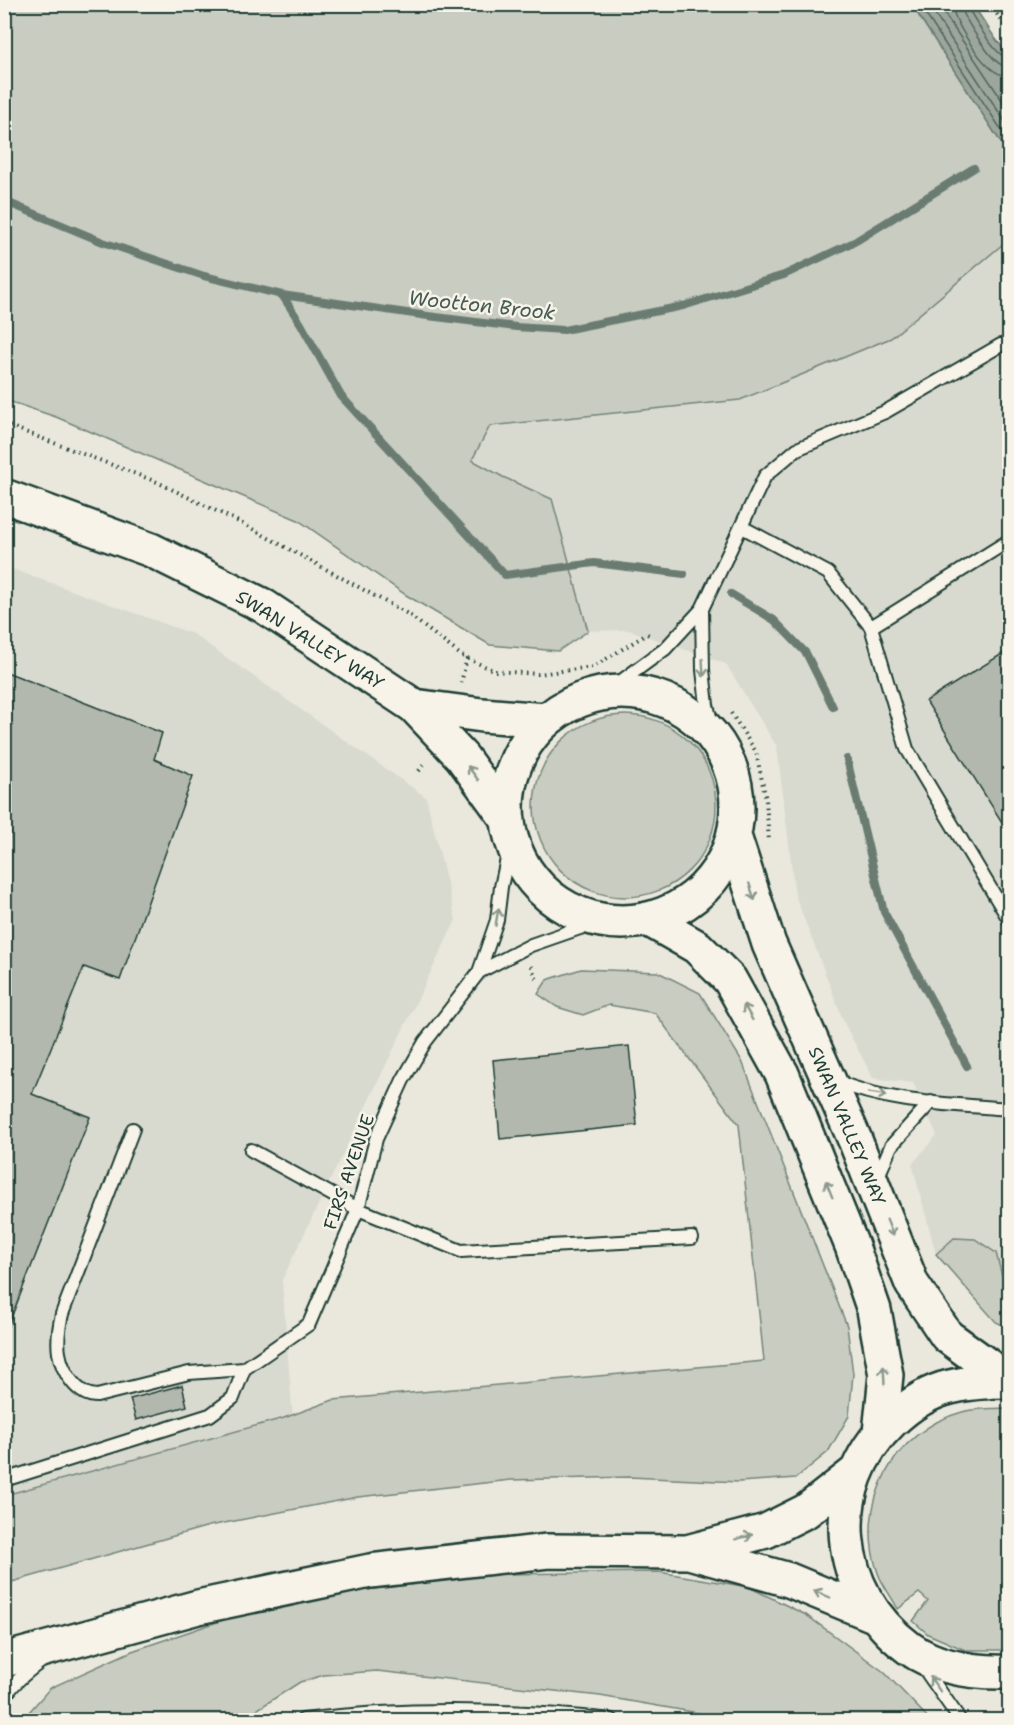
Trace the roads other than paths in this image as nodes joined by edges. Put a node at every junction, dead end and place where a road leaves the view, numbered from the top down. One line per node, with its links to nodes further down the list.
1 (1010, 344): 3 (lane)
2 (4, 496): 8 (main road, SWAN VALLEY WAY)
3 (742, 527): 5 (lane); 6 (lane)
4 (1010, 540): 6 (lane)
5 (702, 609): 7 (lane); 10 (lane, one-way to 10)
6 (871, 627): 15 (lane)
7 (604, 693): 9 (main road); 10 (main road)
8 (414, 706): 9 (main road, SWAN VALLEY WAY); 11 (main road, SWAN VALLEY WAY, one-way to 8)
9 (546, 720): 11 (main road)
10 (715, 737): 12 (main road)
11 (510, 830): 14 (main road); 16 (lane, FIRS AVENUE, one-way to 11)
12 (734, 836): 13 (main road); 17 (main road, SWAN VALLEY WAY, one-way to 17)
13 (648, 919): 14 (main road); 27 (main road, one-way to 13)
14 (603, 920): 16 (lane, FIRS AVENUE)
15 (1010, 921)
16 (478, 972): 23 (lane, FIRS AVENUE)
17 (827, 1077): 18 (lane, one-way to 18); 22 (main road, SWAN VALLEY WAY)
18 (931, 1102): 19 (lane); 22 (lane)
19 (1010, 1109)
20 (133, 1129): 25 (lane)
21 (251, 1150): 23 (lane)
22 (874, 1188): 26 (main road, SWAN VALLEY WAY, one-way to 26)
23 (358, 1209): 24 (lane); 25 (lane, FIRS AVENUE)
24 (692, 1238)
25 (244, 1369): 29 (lane)
26 (1010, 1382): 27 (main road)
27 (880, 1433): 28 (main road)
28 (856, 1472): 30 (main road, one-way to 28); 31 (main road)
29 (4, 1480)
30 (687, 1552): 31 (main road, one-way to 30); 32 (main road)
31 (876, 1616): 33 (main road)
32 (70, 1644): 34 (main road); 36 (lane)
33 (909, 1648): 35 (main road); 41 (lane, one-way to 33)
34 (4, 1660)
35 (1010, 1672)
36 (4, 1698)
37 (416, 1716): 38 (lane); 39 (lane)
38 (516, 1717): 40 (lane)
39 (303, 1720)
40 (612, 1720)
41 (958, 1720)

